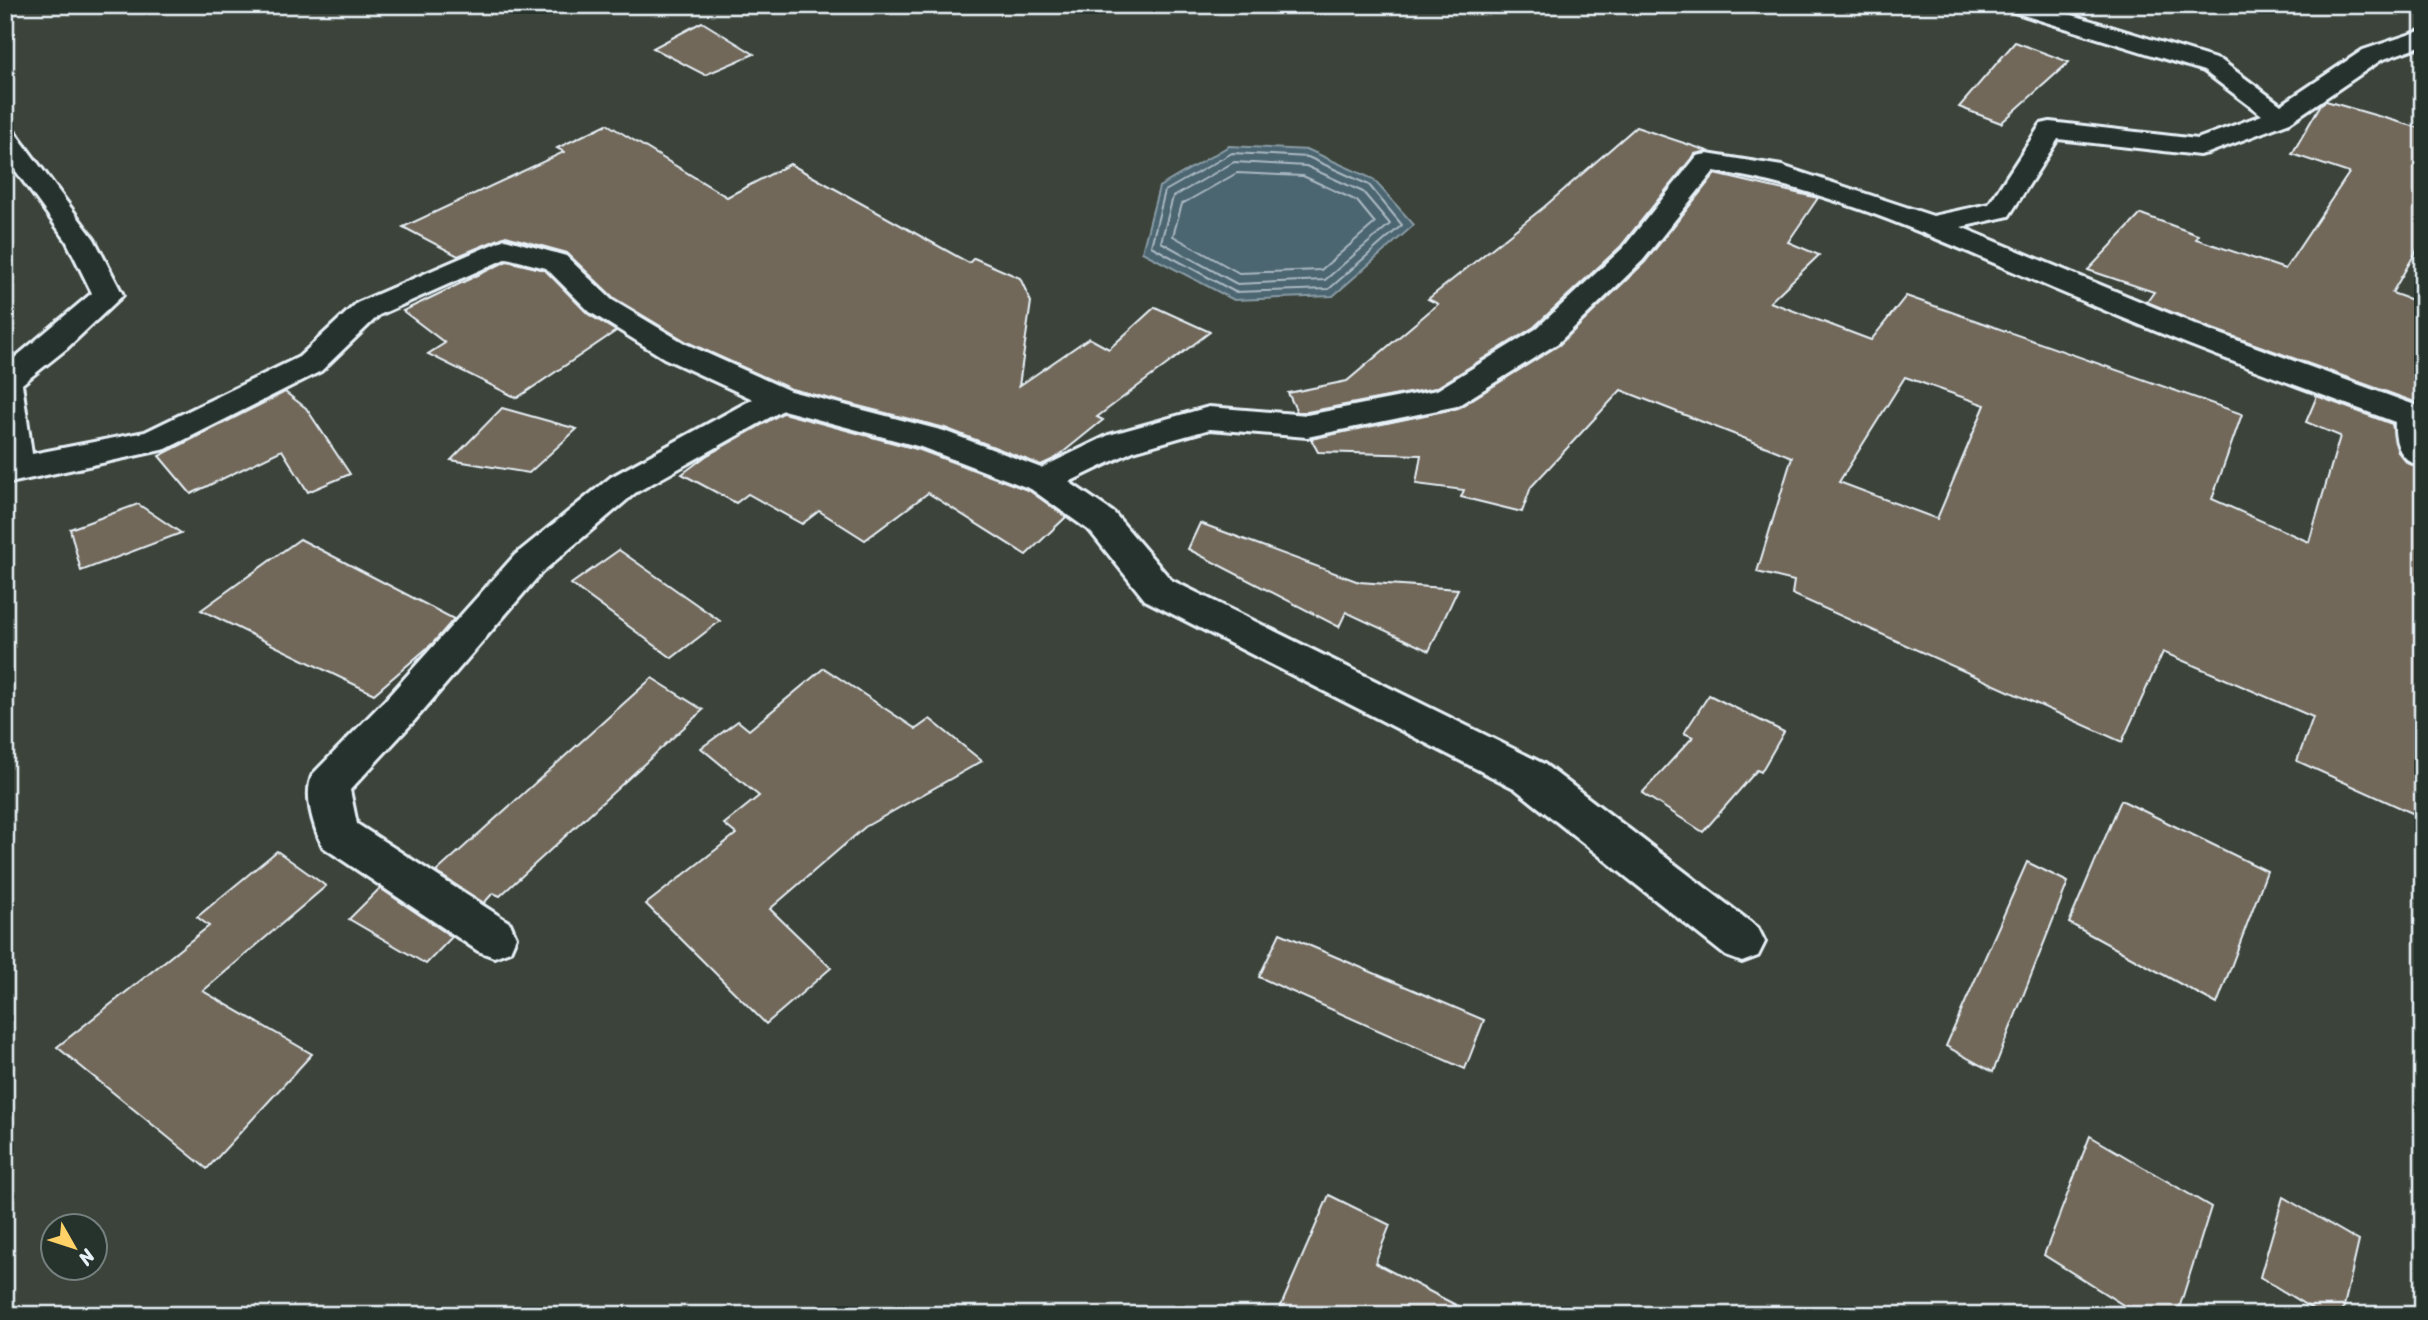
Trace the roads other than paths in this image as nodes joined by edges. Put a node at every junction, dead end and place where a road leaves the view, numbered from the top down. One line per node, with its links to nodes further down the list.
1 (2015, 5): 3 (street)
2 (2423, 37): 3 (street)
3 (2281, 117): 5 (street)
4 (5, 137): 9 (street)
5 (1932, 225): 7 (street); 10 (street)
6 (779, 398): 9 (street); 10 (street); 12 (street)
7 (2423, 456)
8 (2423, 467): 11 (street)
9 (5, 471)
10 (1043, 481): 13 (street)
11 (2423, 481)
12 (494, 937)
13 (1742, 942)

